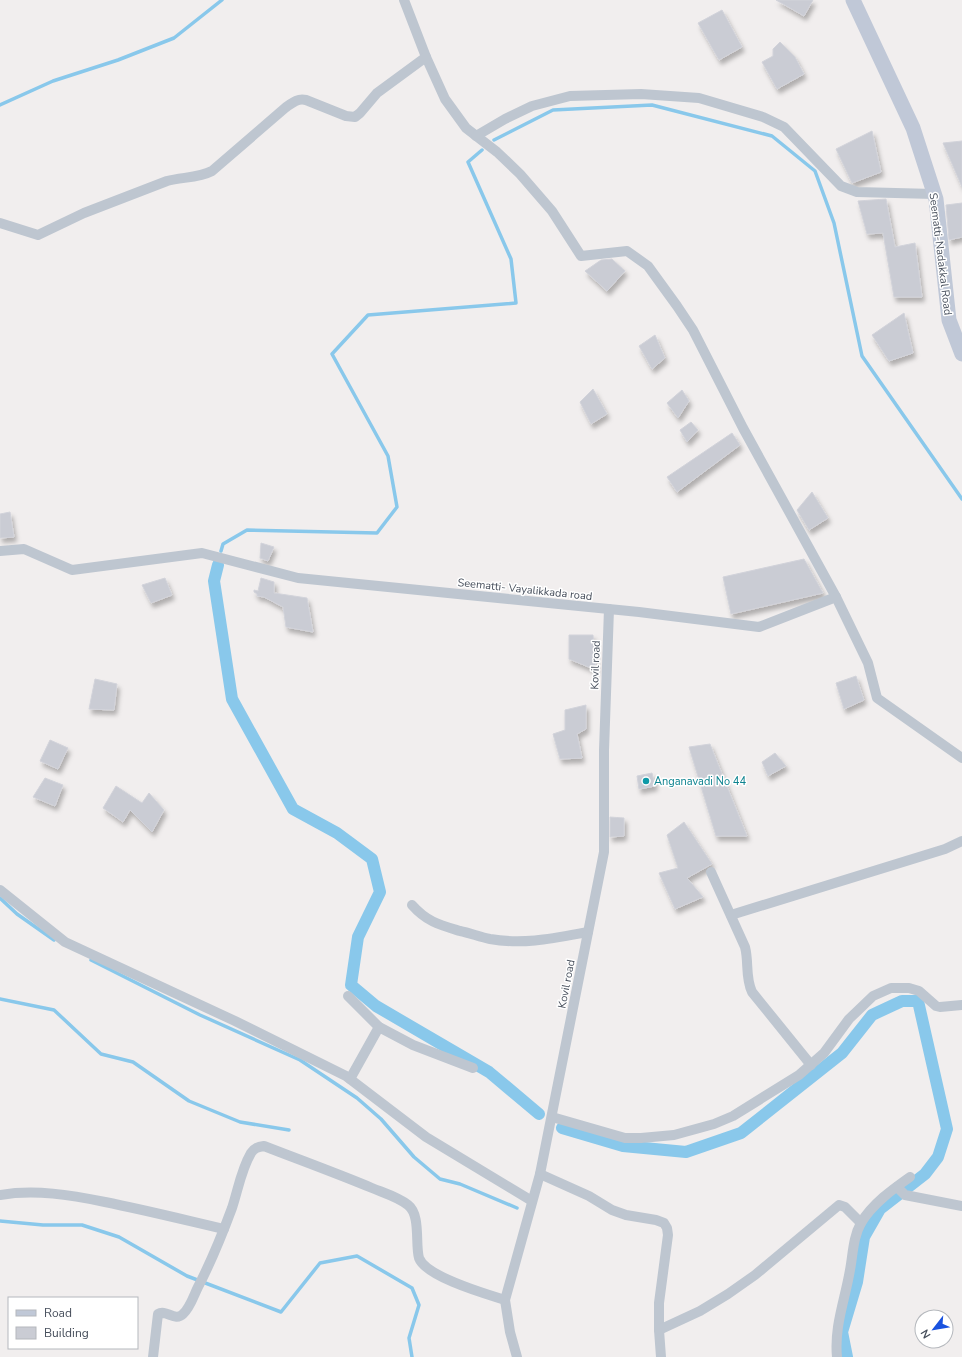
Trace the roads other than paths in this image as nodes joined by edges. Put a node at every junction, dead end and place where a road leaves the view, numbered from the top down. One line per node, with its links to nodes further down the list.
1 (404, 0): 3 (street)
2 (853, 0): 5 (street, Seematti-Nadakkal Road)
3 (426, 57): 4 (street); 6 (street)
4 (476, 136): 5 (street); 9 (street)
5 (934, 194): 7 (street, Seematti-Nadakkal Road)
6 (0, 223)
7 (962, 354)
8 (0, 551): 10 (street, Seematti- Vayalikkada road)
9 (836, 597): 10 (street, Seematti- Vayalikkada road); 11 (street)
10 (608, 609): 17 (street, Kovil road)
11 (962, 758)
12 (962, 841): 16 (street)
13 (711, 872): 16 (street)
14 (0, 890): 23 (street)
15 (412, 905): 17 (street)
16 (731, 915): 21 (street)
17 (588, 932): 24 (street, Kovil road)
18 (348, 996): 20 (street)
19 (962, 1005): 21 (street)
20 (379, 1027): 22 (street); 23 (street)
21 (811, 1065): 24 (street)
22 (473, 1068)
23 (350, 1079): 29 (street)
24 (552, 1117): 25 (street, Kovil road)
25 (540, 1174): 29 (street, Kovil road); 34 (street)
26 (910, 1176): 27 (street)
27 (897, 1187): 30 (street); 31 (street)
28 (0, 1195): 32 (street)
29 (532, 1201): 33 (street, Kovil road)
30 (962, 1206)
31 (861, 1223): 34 (street); 38 (street)
32 (224, 1229): 33 (street); 35 (street)
33 (505, 1300): 36 (street, Kovil road)
34 (659, 1330): 37 (street)
35 (153, 1357)
36 (517, 1357)
37 (661, 1357)
38 (837, 1357)

